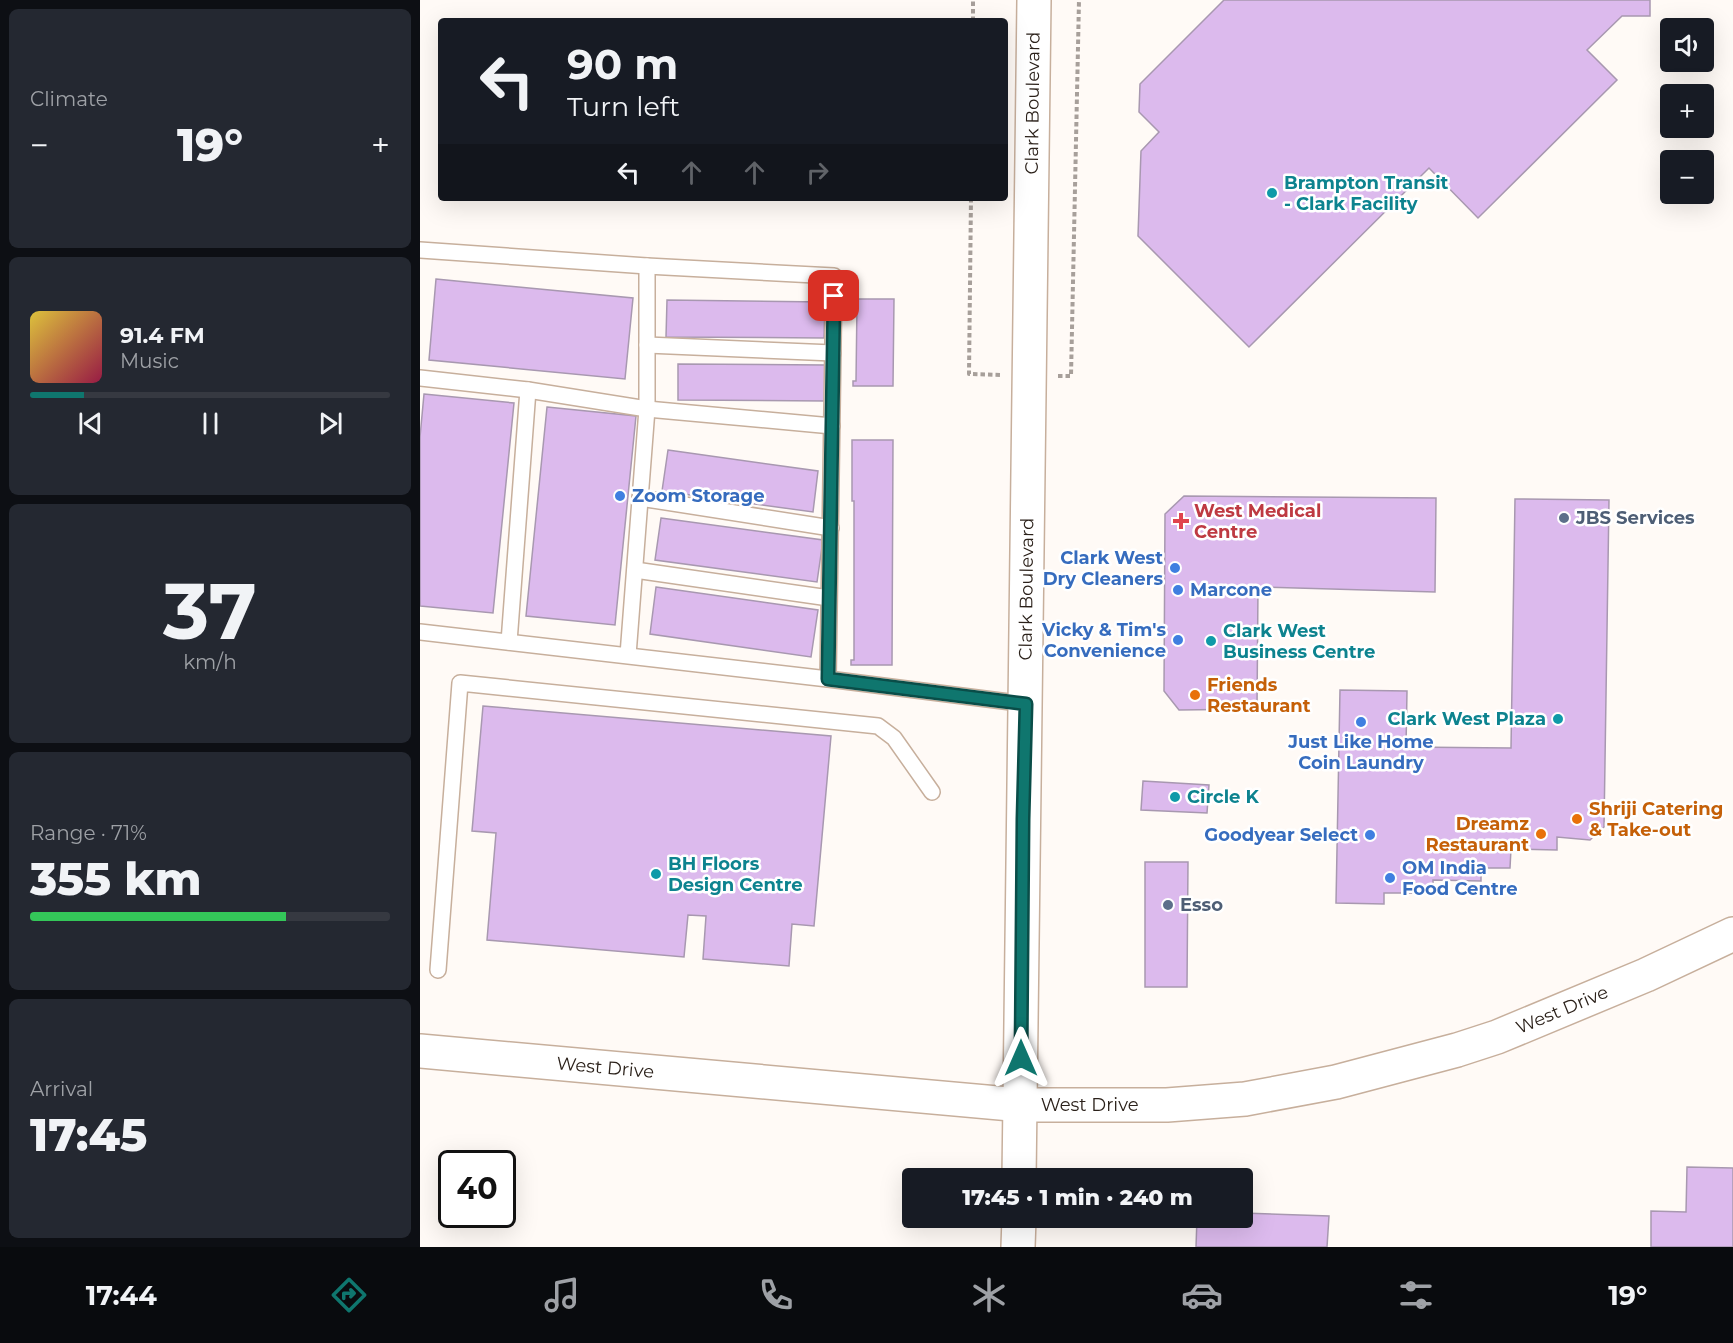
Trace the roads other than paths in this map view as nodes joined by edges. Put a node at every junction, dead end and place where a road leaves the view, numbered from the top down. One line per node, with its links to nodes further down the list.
1 (1034, 0): 18 (street, Clark Boulevard)
2 (420, 250): 3 (lane)
3 (647, 266): 4 (lane); 5 (lane)
4 (647, 345): 5 (lane); 8 (lane)
5 (833, 353): 9 (lane)
6 (420, 378): 7 (lane)
7 (528, 390): 8 (lane); 15 (lane)
8 (647, 409): 9 (lane); 10 (lane)
9 (832, 426): 11 (lane)
10 (640, 498): 11 (lane); 12 (lane)
11 (831, 528): 13 (lane)
12 (635, 570): 13 (lane); 16 (lane)
13 (829, 598): 17 (lane)
14 (420, 632): 15 (lane)
15 (509, 642): 16 (lane)
16 (628, 655): 17 (lane)
17 (828, 679): 18 (lane)
18 (1026, 704): 23 (street, Clark Boulevard)
19 (932, 792): 21 (lane)
20 (1733, 934): 23 (street, West Drive)
21 (438, 970)
22 (420, 1051): 23 (street, West Drive)
23 (1021, 1105): 24 (street, Clark Boulevard)
24 (1019, 1168)
25 (1018, 1228): 26 (street)
26 (1018, 1247)

